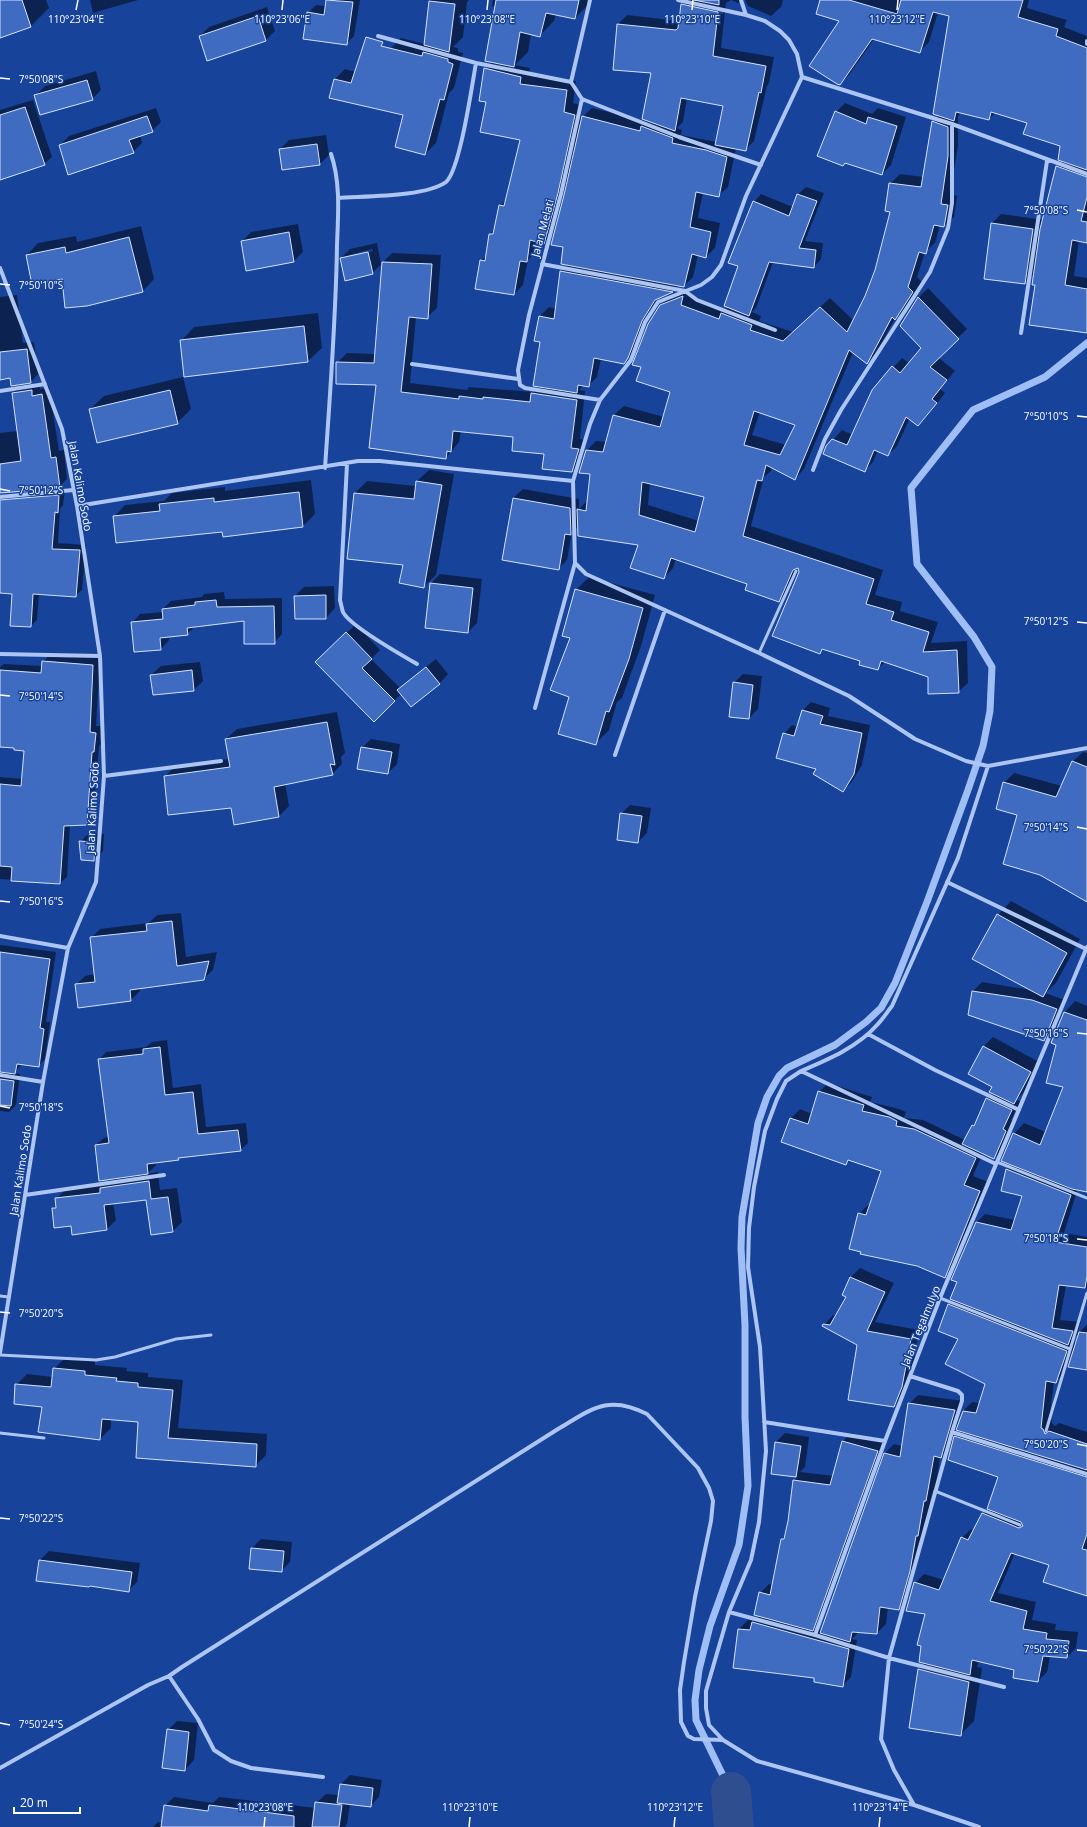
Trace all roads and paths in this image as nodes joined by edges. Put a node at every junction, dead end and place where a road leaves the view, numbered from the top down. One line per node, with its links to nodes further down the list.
1 (590, 0): 8 (street)
2 (678, 0): 4 (street)
3 (741, 0): 4 (street)
4 (746, 15): 7 (street)
5 (378, 36): 6 (street)
6 (476, 64): 8 (street); 15 (street)
7 (802, 77): 10 (street); 13 (street)
8 (571, 82): 9 (street)
9 (582, 99): 13 (street); 16 (street, Jalan Melati)
10 (952, 124): 12 (street); 29 (street)
11 (331, 154): 15 (street)
12 (1047, 161): 14 (street); 21 (street)
13 (760, 165): 19 (street)
14 (1087, 174)
15 (338, 198): 28 (street)
16 (542, 264): 19 (street); 23 (street, Jalan Melati)
17 (0, 268): 18 (street, Jalan Kalimo Sodo)
18 (2, 281): 24 (street, Jalan Kalimo Sodo)
19 (685, 291): 20 (street); 26 (street)
20 (775, 330)
21 (1021, 333)
22 (412, 364): 23 (street)
23 (518, 379): 26 (street)
24 (45, 384): 25 (street); 31 (street, Jalan Kalimo Sodo)
25 (0, 391)
26 (600, 400): 30 (street)
27 (347, 464): 28 (street); 30 (street); 40 (street)
28 (325, 468): 33 (street)
29 (813, 470)
30 (573, 481): 34 (street)
31 (74, 490): 32 (street); 33 (street, Jalan Kalimo Sodo)
32 (0, 497)
33 (77, 506): 39 (street, Jalan Kalimo Sodo)
34 (575, 563): 36 (street); 41 (street)
35 (796, 571): 37 (lane)
36 (664, 610): 37 (street); 43 (street)
37 (759, 653): 45 (street)
38 (0, 654): 39 (street)
39 (100, 656): 46 (street, Jalan Kalimo Sodo)
40 (417, 664)
41 (535, 708)
42 (1087, 748): 45 (street)
43 (615, 755)
44 (221, 761): 46 (street)
45 (988, 766): 47 (street)
46 (104, 776): 49 (street, Jalan Kalimo Sodo)
47 (948, 882): 50 (street); 51 (street)
48 (0, 936): 49 (street)
49 (68, 948): 54 (street, Jalan Kalimo Sodo)
50 (1087, 948): 55 (street, Jalan Tegalmulyo)
51 (868, 1034): 52 (street); 55 (street)
52 (801, 1071): 56 (street); 68 (street)
53 (0, 1075): 54 (street)
54 (43, 1082): 58 (street, Jalan Kalimo Sodo)
55 (1019, 1110): 56 (street, Jalan Tegalmulyo)
56 (997, 1163): 59 (lane); 63 (street, Jalan Tegalmulyo)
57 (164, 1175): 58 (street)
58 (24, 1195): 62 (street, Jalan Kalimo Sodo)
59 (1087, 1198)
60 (1087, 1293): 65 (lane)
61 (0, 1296): 62 (lane)
62 (9, 1297): 66 (street, Jalan Kalimo Sodo)
63 (940, 1298): 65 (lane); 67 (street, Jalan Tegalmulyo)
64 (211, 1335): 66 (lane)
65 (1070, 1349): 69 (lane)
66 (0, 1354)
67 (910, 1376): 70 (street, Jalan Tegalmulyo); 73 (street)
68 (764, 1422): 73 (street); 77 (street)
69 (1046, 1430)
70 (952, 1432): 74 (street); 75 (street, Jalan Tegalmulyo)
71 (0, 1433): 72 (lane)
72 (44, 1438)
73 (885, 1441): 78 (street)
74 (1087, 1474)
75 (935, 1491): 76 (lane); 79 (street, Jalan Tegalmulyo)
76 (1020, 1525)
77 (729, 1612): 78 (street); 82 (street)
78 (816, 1636): 79 (street)
79 (889, 1658): 81 (street); 85 (street, Jalan Tegalmulyo)
80 (169, 1676): 82 (street); 83 (street); 84 (street)
81 (1004, 1687)
82 (721, 1740): 85 (street)
83 (0, 1768)
84 (323, 1777)
85 (914, 1805): 86 (street)
86 (979, 1827)

